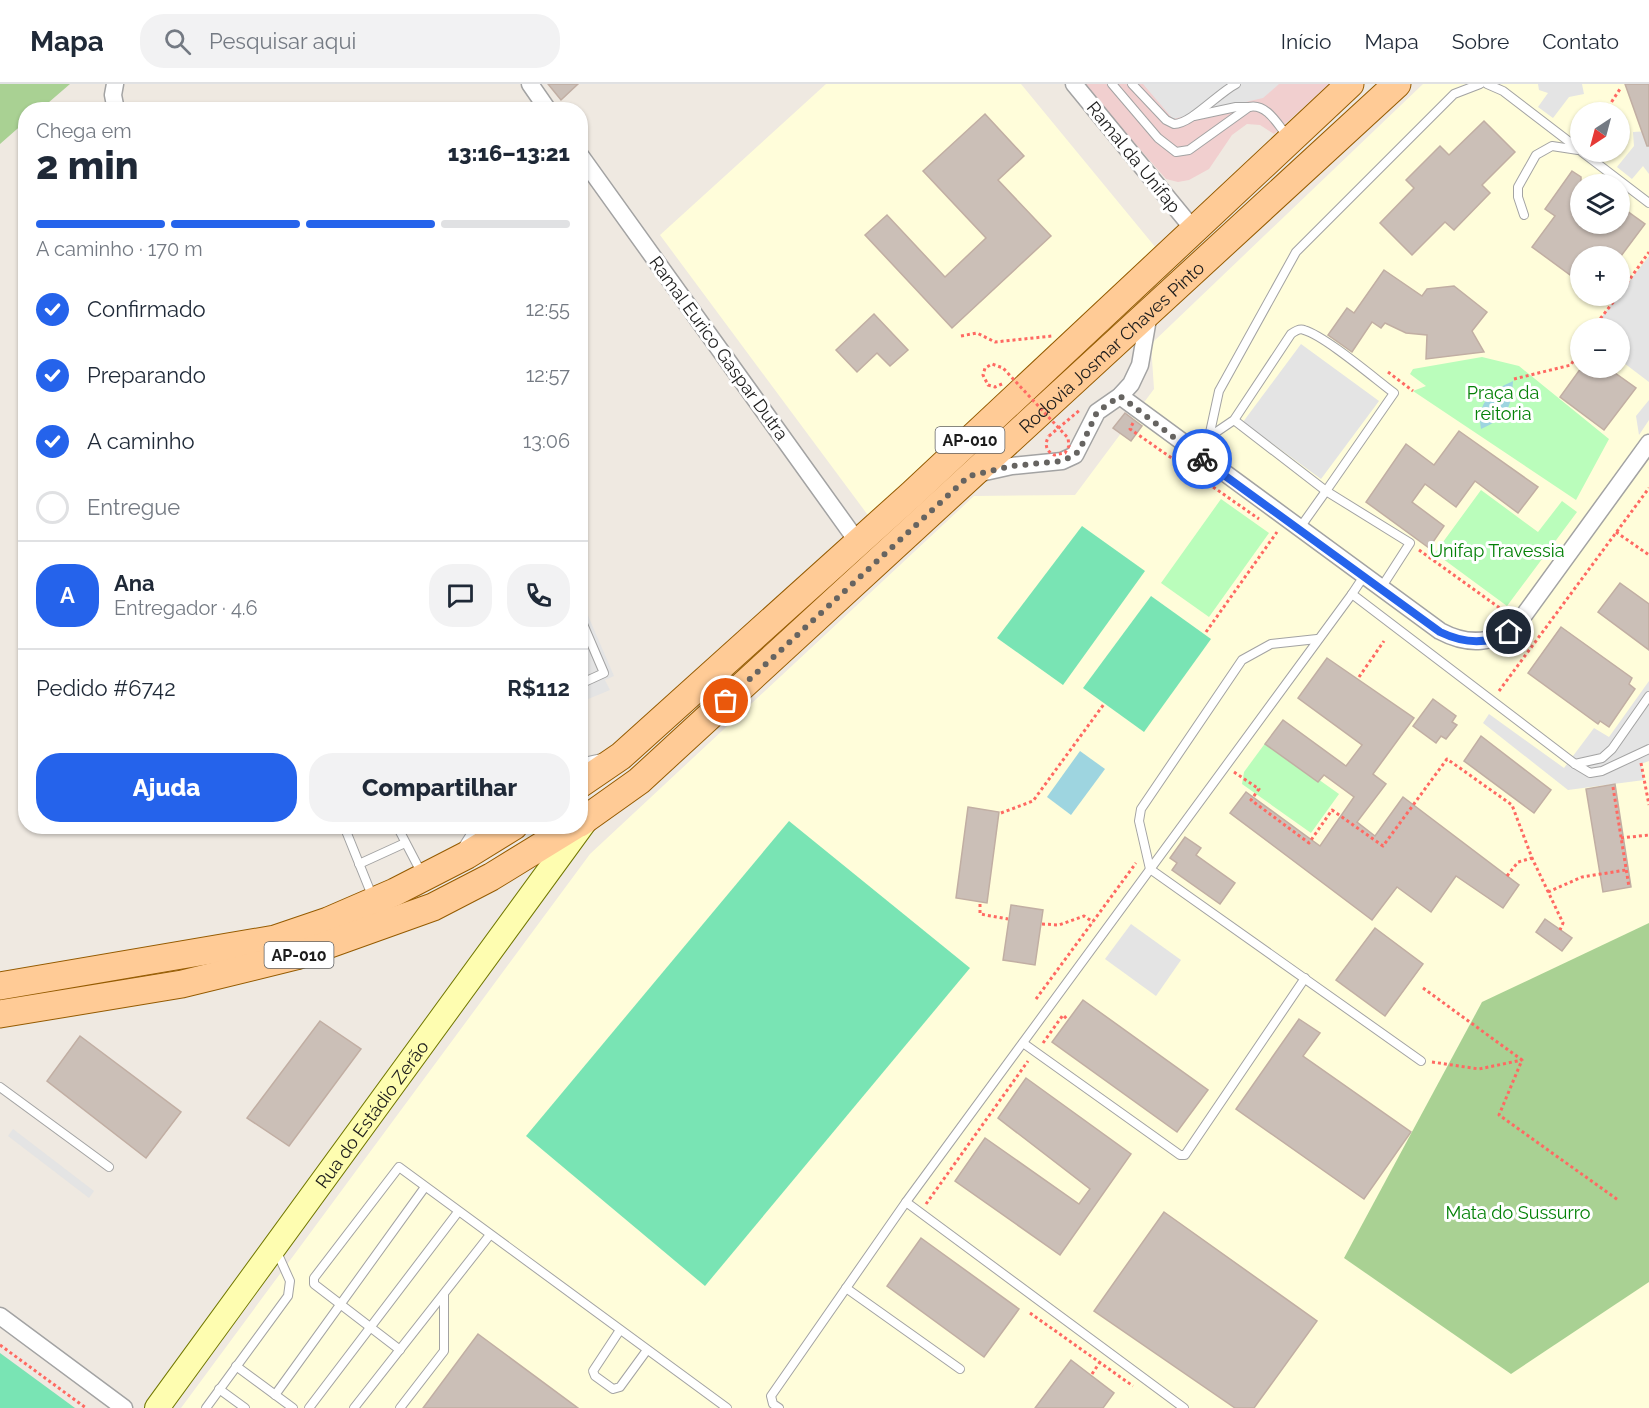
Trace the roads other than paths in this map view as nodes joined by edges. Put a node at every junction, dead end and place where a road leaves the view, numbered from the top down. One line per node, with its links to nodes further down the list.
1 (116, 84): 11 (street)
2 (530, 84): 12 (street)
3 (1074, 84): 22 (street, Ramal da Unifap)
4 (1112, 84): 13 (lane)
5 (1132, 84): 14 (lane)
6 (1236, 84): 14 (lane)
7 (1350, 84): 15 (main road, Rodovia Josmar Chaves Pinto / AP-010)
8 (1397, 84): 23 (main road, Rodovia Josmar Chaves Pinto / AP-010)
9 (1480, 84): 26 (lane)
10 (1487, 84): 16 (lane)
11 (114, 102)
12 (542, 102)
13 (1249, 107): 14 (lane); 15 (lane)
14 (1191, 117)
15 (1290, 140): 22 (main road, Rodovia Josmar Chaves Pinto / AP-010)
16 (1570, 143)
17 (1570, 149): 21 (lane)
18 (1595, 162): 20 (lane)
19 (588, 166): 32 (street, Ramal Eurico Gaspar Dutra)
20 (1649, 203)
21 (1524, 215)
22 (1194, 231): 32 (main road, Rodovia Josmar Chaves Pinto / AP-010)
23 (1150, 310): 24 (street); 29 (main road, Rodovia Josmar Chaves Pinto / AP-010)
24 (1120, 396): 28 (street); 29 (street)
25 (1234, 420): 26 (lane); 30 (lane); 30 (lane)
26 (1209, 436): 28 (lane)
27 (1649, 444): 34 (street)
28 (1202, 459): 31 (street)
29 (969, 476): 45 (main road, Rodovia Josmar Chaves Pinto / AP-010)
30 (1326, 491): 31 (lane); 34 (lane)
31 (1298, 530): 33 (street)
32 (857, 541): 41 (main road, Rodovia Josmar Chaves Pinto / AP-010)
33 (1364, 576): 34 (street); 35 (lane)
34 (1381, 588)
35 (1352, 594): 37 (lane); 43 (lane)
36 (588, 635): 38 (lane)
37 (1317, 639): 55 (lane); 55 (lane)
38 (588, 680)
39 (1649, 696): 43 (lane)
40 (1649, 749): 43 (lane)
41 (621, 756): 42 (lane); 44 (main road, Rodovia Josmar Chaves Pinto / AP-010)
42 (588, 762)
43 (1575, 764)
44 (588, 779)
45 (588, 817)
46 (347, 834): 54 (lane)
47 (401, 834): 52 (lane)
48 (472, 834): 53 (lane)
49 (501, 834): 53 (main road, AP-010)
50 (561, 834): 60 (main road, Rodovia Josmar Chaves Pinto / AP-010)
51 (572, 834): 69 (street, Rua do Estádio Zerão)
52 (405, 843): 54 (lane); 56 (lane)
53 (457, 860): 56 (main road, AP-010)
54 (359, 864): 57 (lane)
55 (1150, 869): 58 (lane); 61 (lane)
56 (423, 878): 57 (main road, AP-010)
57 (374, 901): 59 (main road, AP-010)
58 (1305, 978): 61 (lane); 62 (lane)
59 (0, 986)
60 (0, 1014)
61 (1023, 1043): 66 (lane)
62 (1421, 1061)
63 (0, 1087): 64 (lane)
64 (109, 1167)
65 (425, 1187): 67 (lane); 72 (lane); 72 (lane)
66 (906, 1202): 70 (lane); 92 (lane)
67 (458, 1212): 68 (lane); 74 (lane)
68 (489, 1236): 71 (lane); 75 (lane)
69 (275, 1247): 78 (lane); 83 (street, Rua do Estádio Zerão)
70 (846, 1288): 79 (lane); 91 (lane)
71 (444, 1294): 76 (lane); 89 (lane)
72 (340, 1305): 74 (lane); 81 (lane)
73 (0, 1316): 82 (street)
74 (370, 1328): 76 (lane); 87 (lane)
75 (620, 1330): 77 (lane); 77 (lane)
76 (400, 1350): 88 (lane)
77 (647, 1350): 90 (lane)
78 (236, 1366): 80 (lane); 81 (lane)
79 (960, 1369)
80 (219, 1389): 84 (lane); 85 (lane)
81 (274, 1395): 86 (lane)
82 (124, 1408)
83 (157, 1408)
84 (206, 1408)
85 (245, 1408)
86 (293, 1408)
87 (309, 1408)
88 (354, 1408)
89 (400, 1408)
90 (728, 1408)
91 (779, 1408)
92 (1184, 1408)

